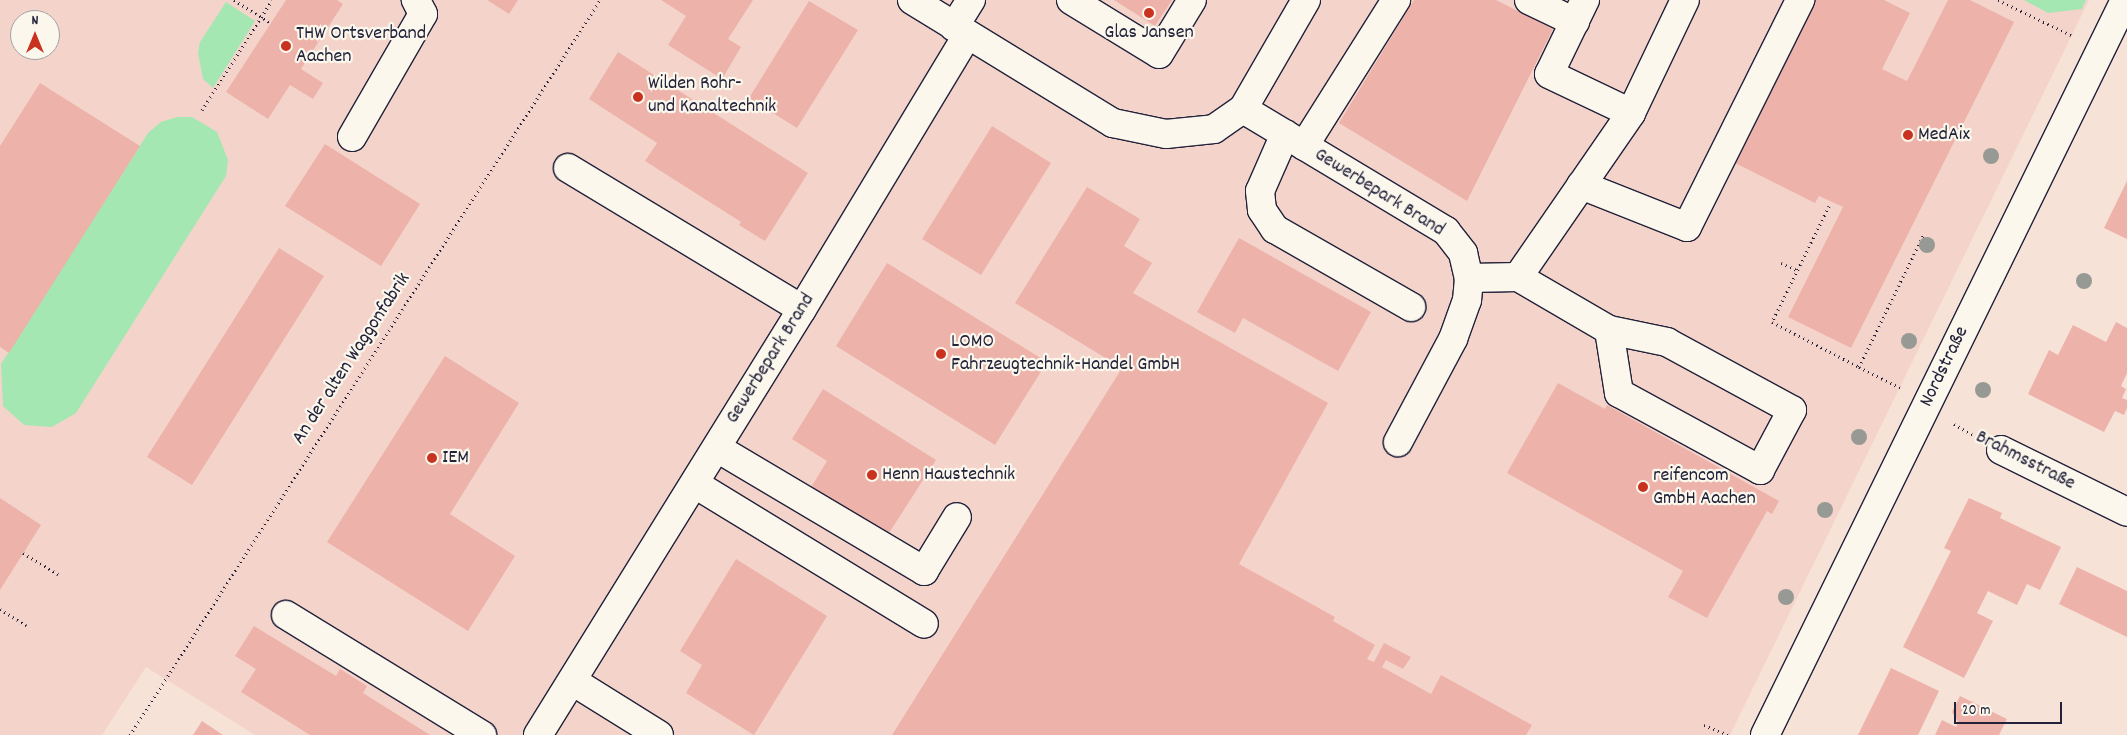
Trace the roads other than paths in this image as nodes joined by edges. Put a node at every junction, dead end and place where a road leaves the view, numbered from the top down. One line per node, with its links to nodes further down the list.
1 (416, 0): 16 (street)
2 (912, 0): 13 (street)
3 (972, 0): 13 (street, Gewerbepark Brand)
4 (1071, 0): 5 (street)
5 (1192, 0)
6 (1306, 0): 14 (street)
7 (1396, 0): 17 (street)
8 (1529, 0): 12 (street)
9 (1685, 0): 15 (street)
10 (1800, 0): 19 (street)
11 (2125, 0): 37 (street, Nordstraße)
12 (1580, 11): 15 (street)
13 (960, 32): 14 (street); 23 (street, Gewerbepark Brand)
14 (1243, 109): 17 (street, Gewerbepark Brand)
15 (1631, 113): 19 (street)
16 (352, 137)
17 (1295, 140): 21 (street, Gewerbepark Brand); 22 (street)
18 (568, 168): 23 (street)
19 (1581, 185): 20 (street)
20 (1518, 277): 21 (street); 24 (street)
21 (1469, 278): 25 (street, Gewerbepark Brand)
22 (1411, 307)
23 (802, 309): 26 (street, Gewerbepark Brand)
24 (1610, 330): 24 (street)
25 (1398, 442)
26 (717, 448): 28 (street, Gewerbepark Brand); 30 (street)
27 (2002, 450): 29 (street, Brahmsstraße)
28 (695, 484): 32 (street); 33 (street, Gewerbepark Brand)
29 (2127, 512)
30 (957, 517)
31 (286, 614): 34 (street)
32 (924, 624)
33 (574, 682): 35 (street, Gewerbepark Brand); 36 (street)
34 (482, 735)
35 (538, 735)
36 (659, 735)
37 (1765, 735)

